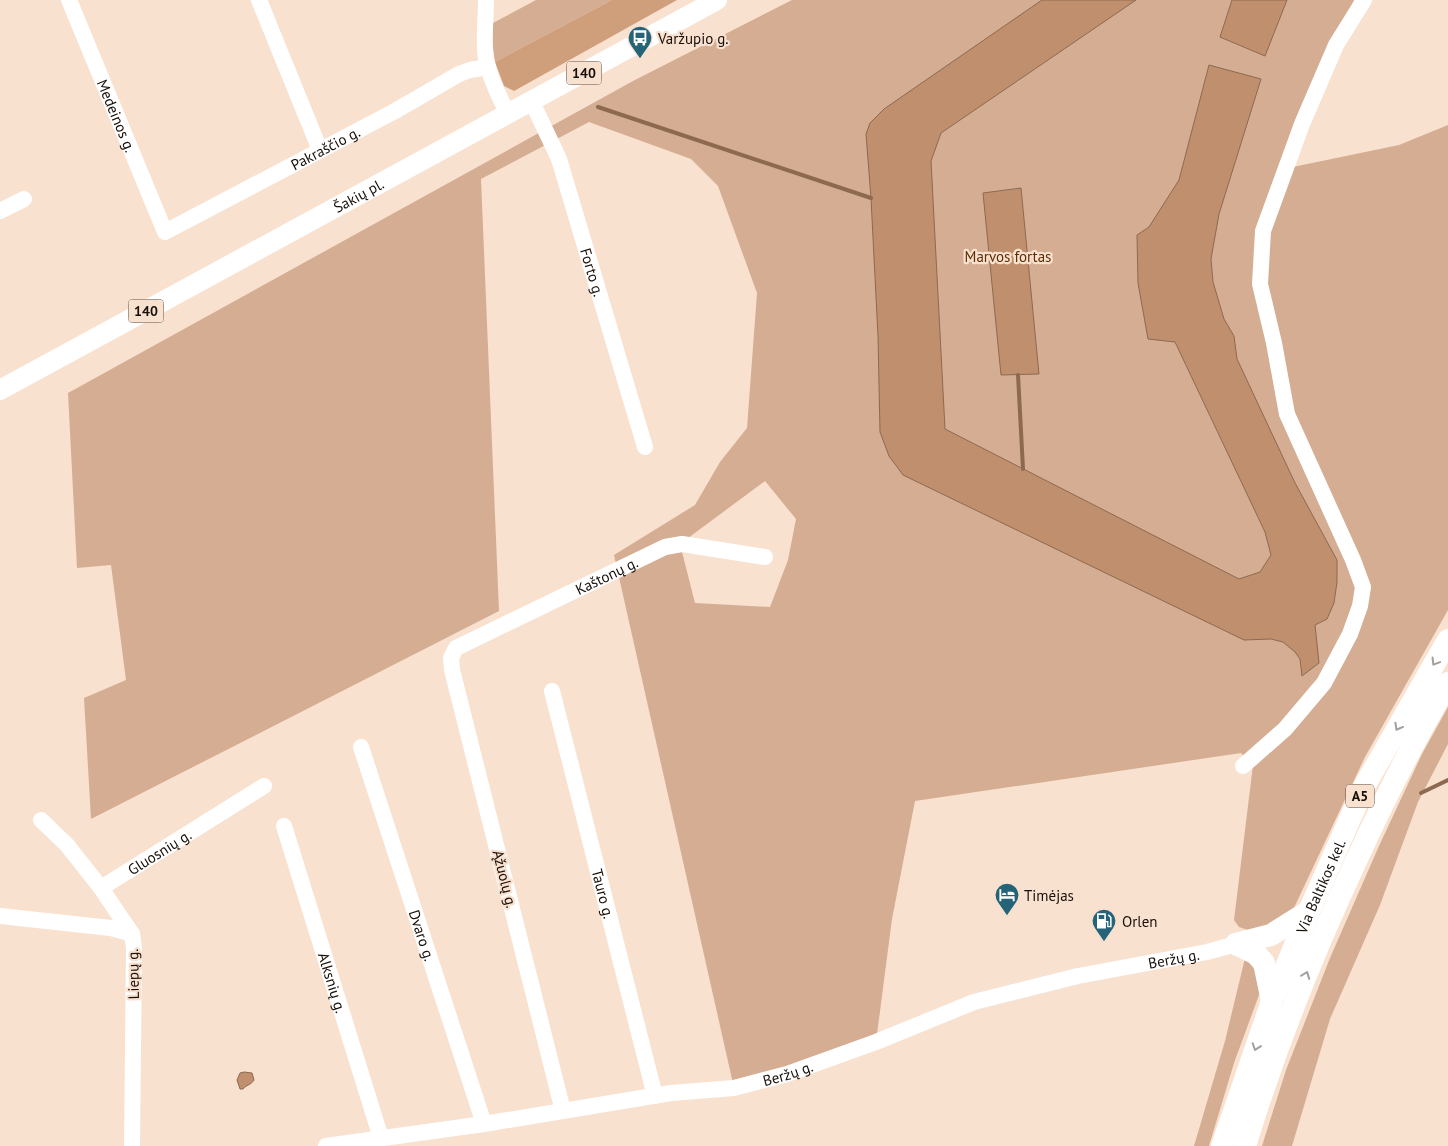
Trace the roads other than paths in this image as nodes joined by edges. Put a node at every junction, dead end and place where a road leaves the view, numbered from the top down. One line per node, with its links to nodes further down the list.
1 (69, 0): 12 (street, Medeinos g.)
2 (259, 0): 9 (street)
3 (486, 0): 6 (street)
4 (717, 0): 7 (main road, Šakių pl. / 140)
5 (1364, 0): 21 (street)
6 (488, 67): 8 (street); 9 (street, Pakraščio g.)
7 (532, 102): 8 (main road, Šakių pl. / 140); 14 (street, Forto g.)
8 (508, 114): 13 (main road, Šakių pl. / 140)
9 (320, 150): 12 (street, Pakraščio g.)
10 (24, 199): 11 (street)
11 (0, 211)
12 (165, 232)
13 (0, 390)
14 (644, 447)
15 (765, 557): 17 (street, Kaštonų g.)
16 (1448, 640): 26 (highway, Via Baltikos kel. / A5, one-way to 26)
17 (456, 648): 32 (street, Ąžuolų g.)
18 (1448, 683): 39 (highway, Via Baltikos kel. / A5, one-way to 18)
19 (552, 691): 31 (street, Tauro g.)
20 (361, 746): 33 (street, Dvaro g.)
21 (1243, 766)
22 (264, 786): 25 (street, Gluosnių g.)
23 (41, 820): 25 (street)
24 (284, 826): 34 (street, Alksnių g.)
25 (101, 888): 28 (street)
26 (1308, 912): 29 (highway); 30 (highway, Via Baltikos kel. / A5)
27 (0, 916): 28 (street, Liepų g.)
28 (132, 934): 36 (street, Liepų g.)
29 (1236, 944): 30 (highway); 31 (street, Beržų g.)
30 (1272, 1001): 38 (highway, Via Baltikos kel. / A5, one-way to 38)
31 (655, 1096): 32 (street, Beržų g.)
32 (564, 1111): 33 (street, Beržų g.)
33 (484, 1124): 34 (street, Beržų g.)
34 (381, 1138): 35 (street, Beržų g.)
35 (362, 1144): 37 (street, Beržų g.)
36 (132, 1146)
37 (326, 1146)
38 (1222, 1146)
39 (1245, 1146)

